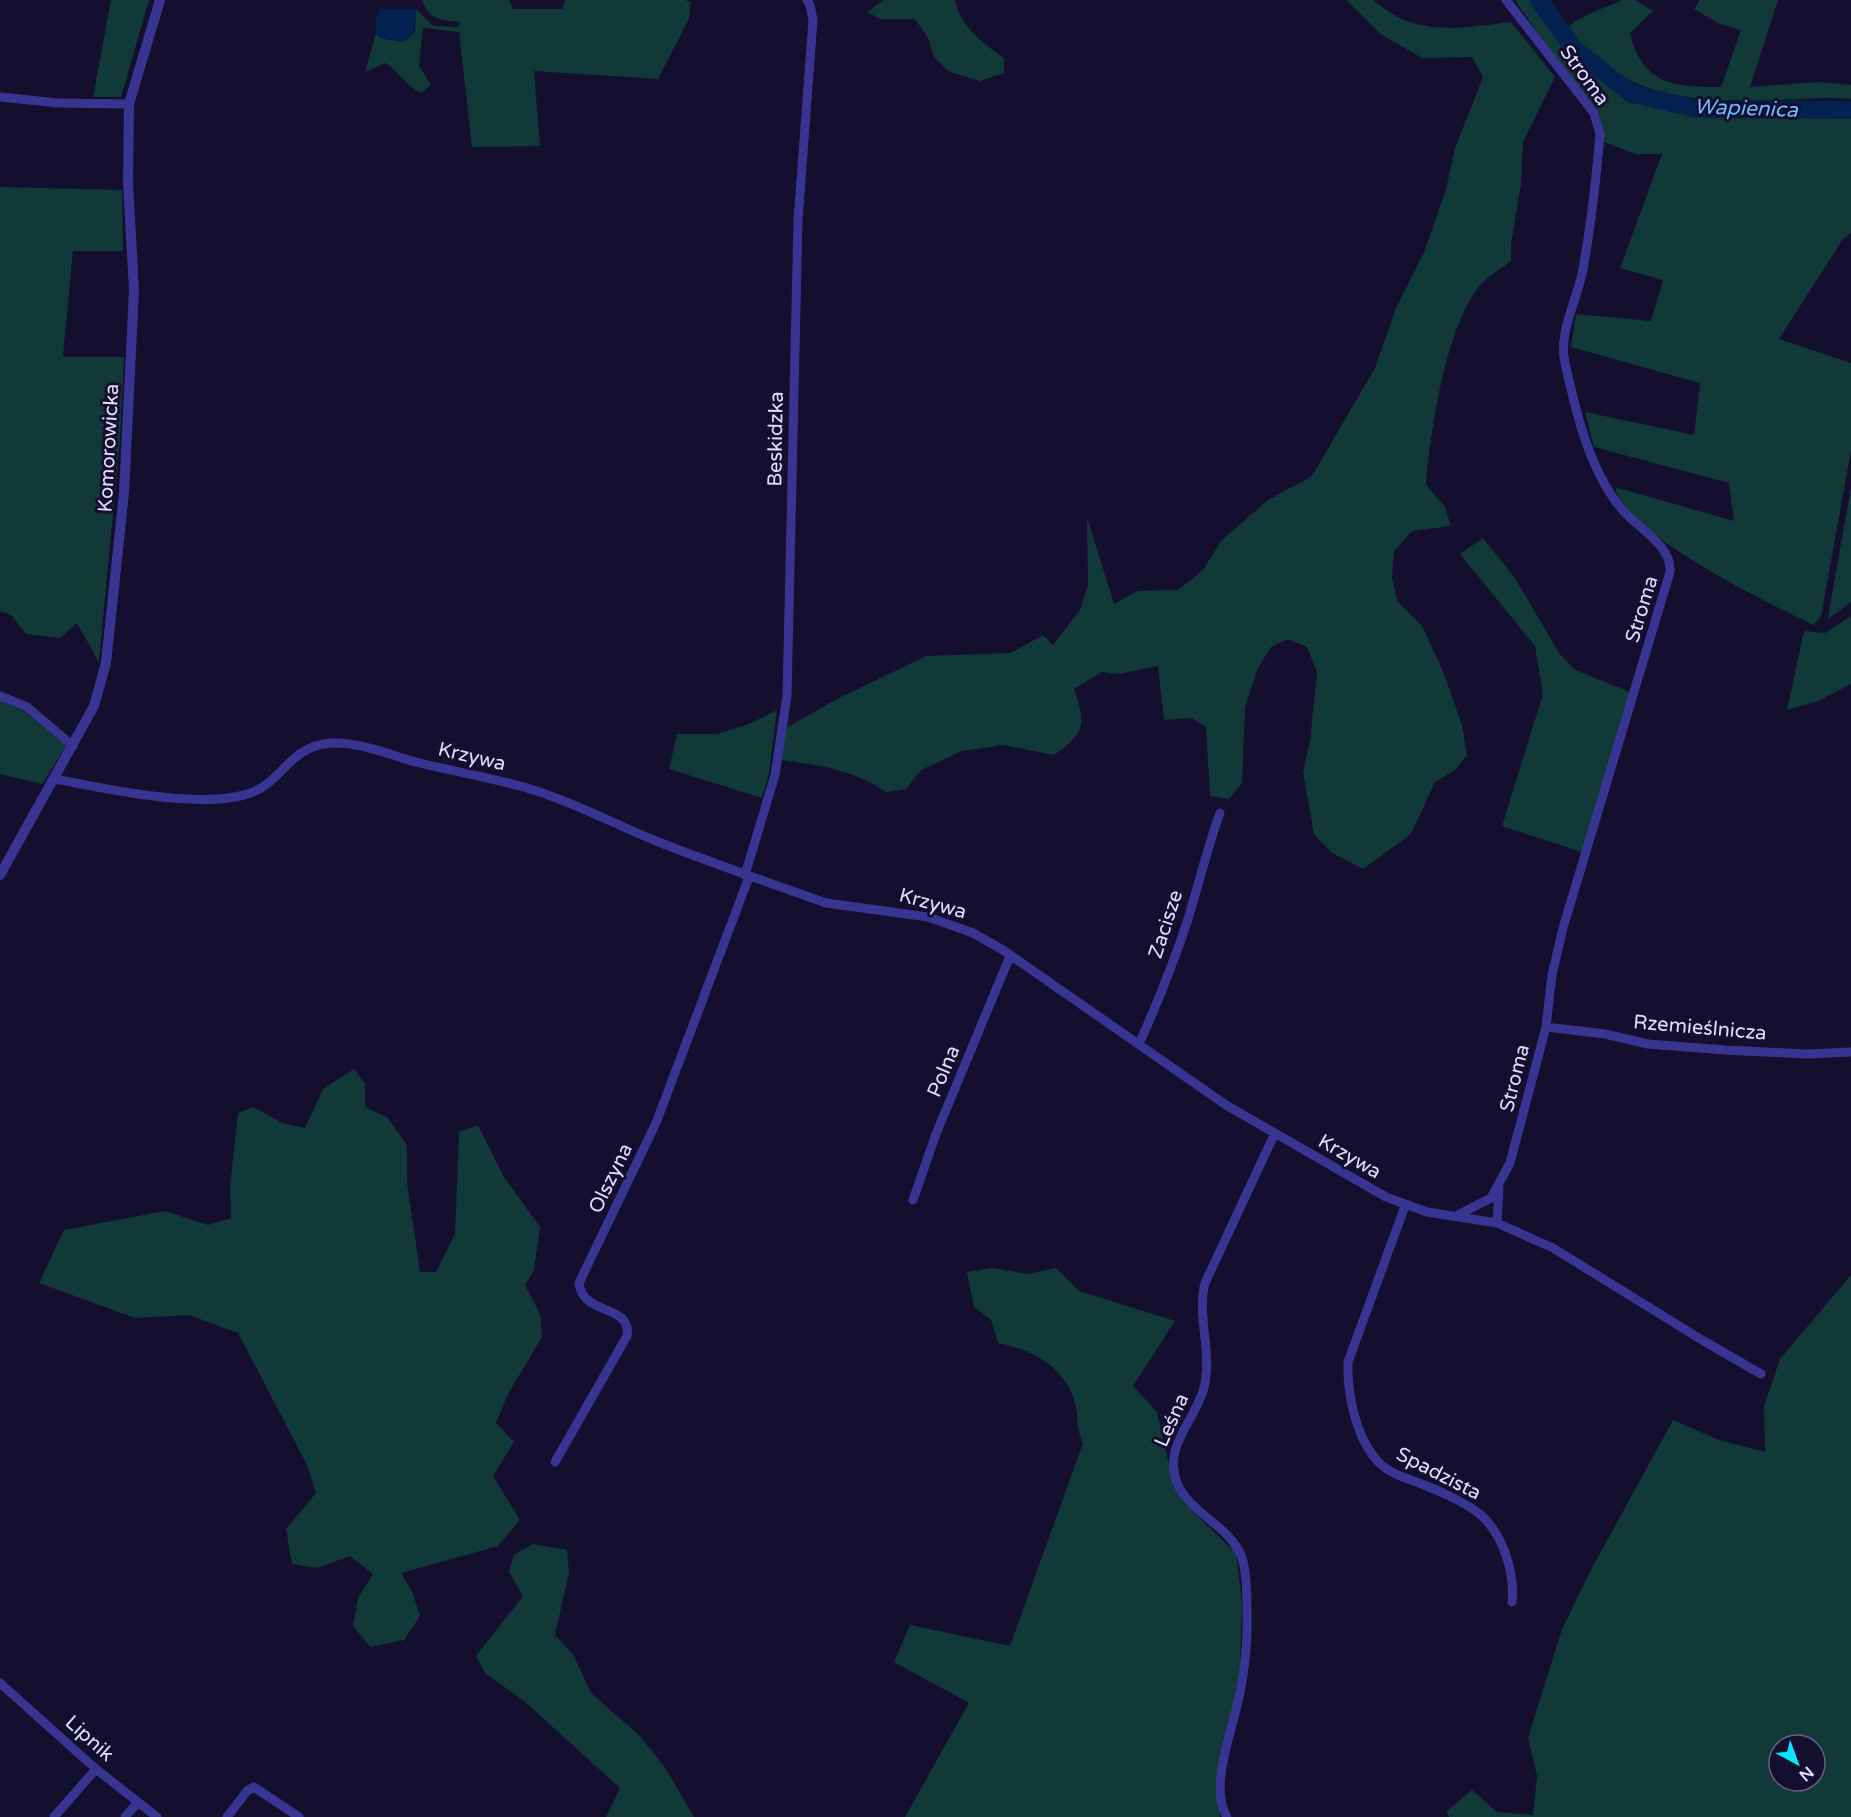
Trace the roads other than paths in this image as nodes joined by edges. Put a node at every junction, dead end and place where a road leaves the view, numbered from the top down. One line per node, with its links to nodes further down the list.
1 (160, 0): 5 (street, Komorowicka)
2 (807, 0): 11 (street, Beskidzka)
3 (1506, 0): 13 (street, Stroma)
4 (0, 97): 5 (street)
5 (129, 104): 7 (street, Komorowicka)
6 (0, 696): 7 (street)
7 (73, 746): 8 (street, Komorowicka)
8 (55, 779): 10 (street, Komorowicka); 11 (street, Krzywa)
9 (1220, 813): 14 (street, Zacisze)
10 (0, 875)
11 (747, 876): 12 (street, Krzywa); 23 (street, Olszyna)
12 (1010, 957): 14 (street, Krzywa); 18 (street, Polna)
13 (1546, 1027): 15 (street, Rzemieślnicza); 17 (street, Stroma)
14 (1139, 1044): 16 (street, Krzywa)
15 (1851, 1052)
16 (1275, 1133): 19 (street, Krzywa); 33 (street, Leśna)
17 (1499, 1187): 20 (street, Stroma); 21 (street)
18 (913, 1200)
19 (1405, 1206): 20 (street, Krzywa); 24 (street, Spadzista)
20 (1458, 1216): 21 (street, Krzywa)
21 (1497, 1223): 22 (street, Krzywa)
22 (1761, 1374)
23 (555, 1462)
24 (1512, 1602)
25 (0, 1683): 26 (street, Lipnik)
26 (96, 1768): 27 (street, Lipnik); 28 (street)
27 (138, 1802): 29 (street); 30 (street, Lipnik)
28 (54, 1817)
29 (125, 1817)
30 (157, 1817)
31 (227, 1817): 32 (street)
32 (299, 1817)
33 (1227, 1817)

